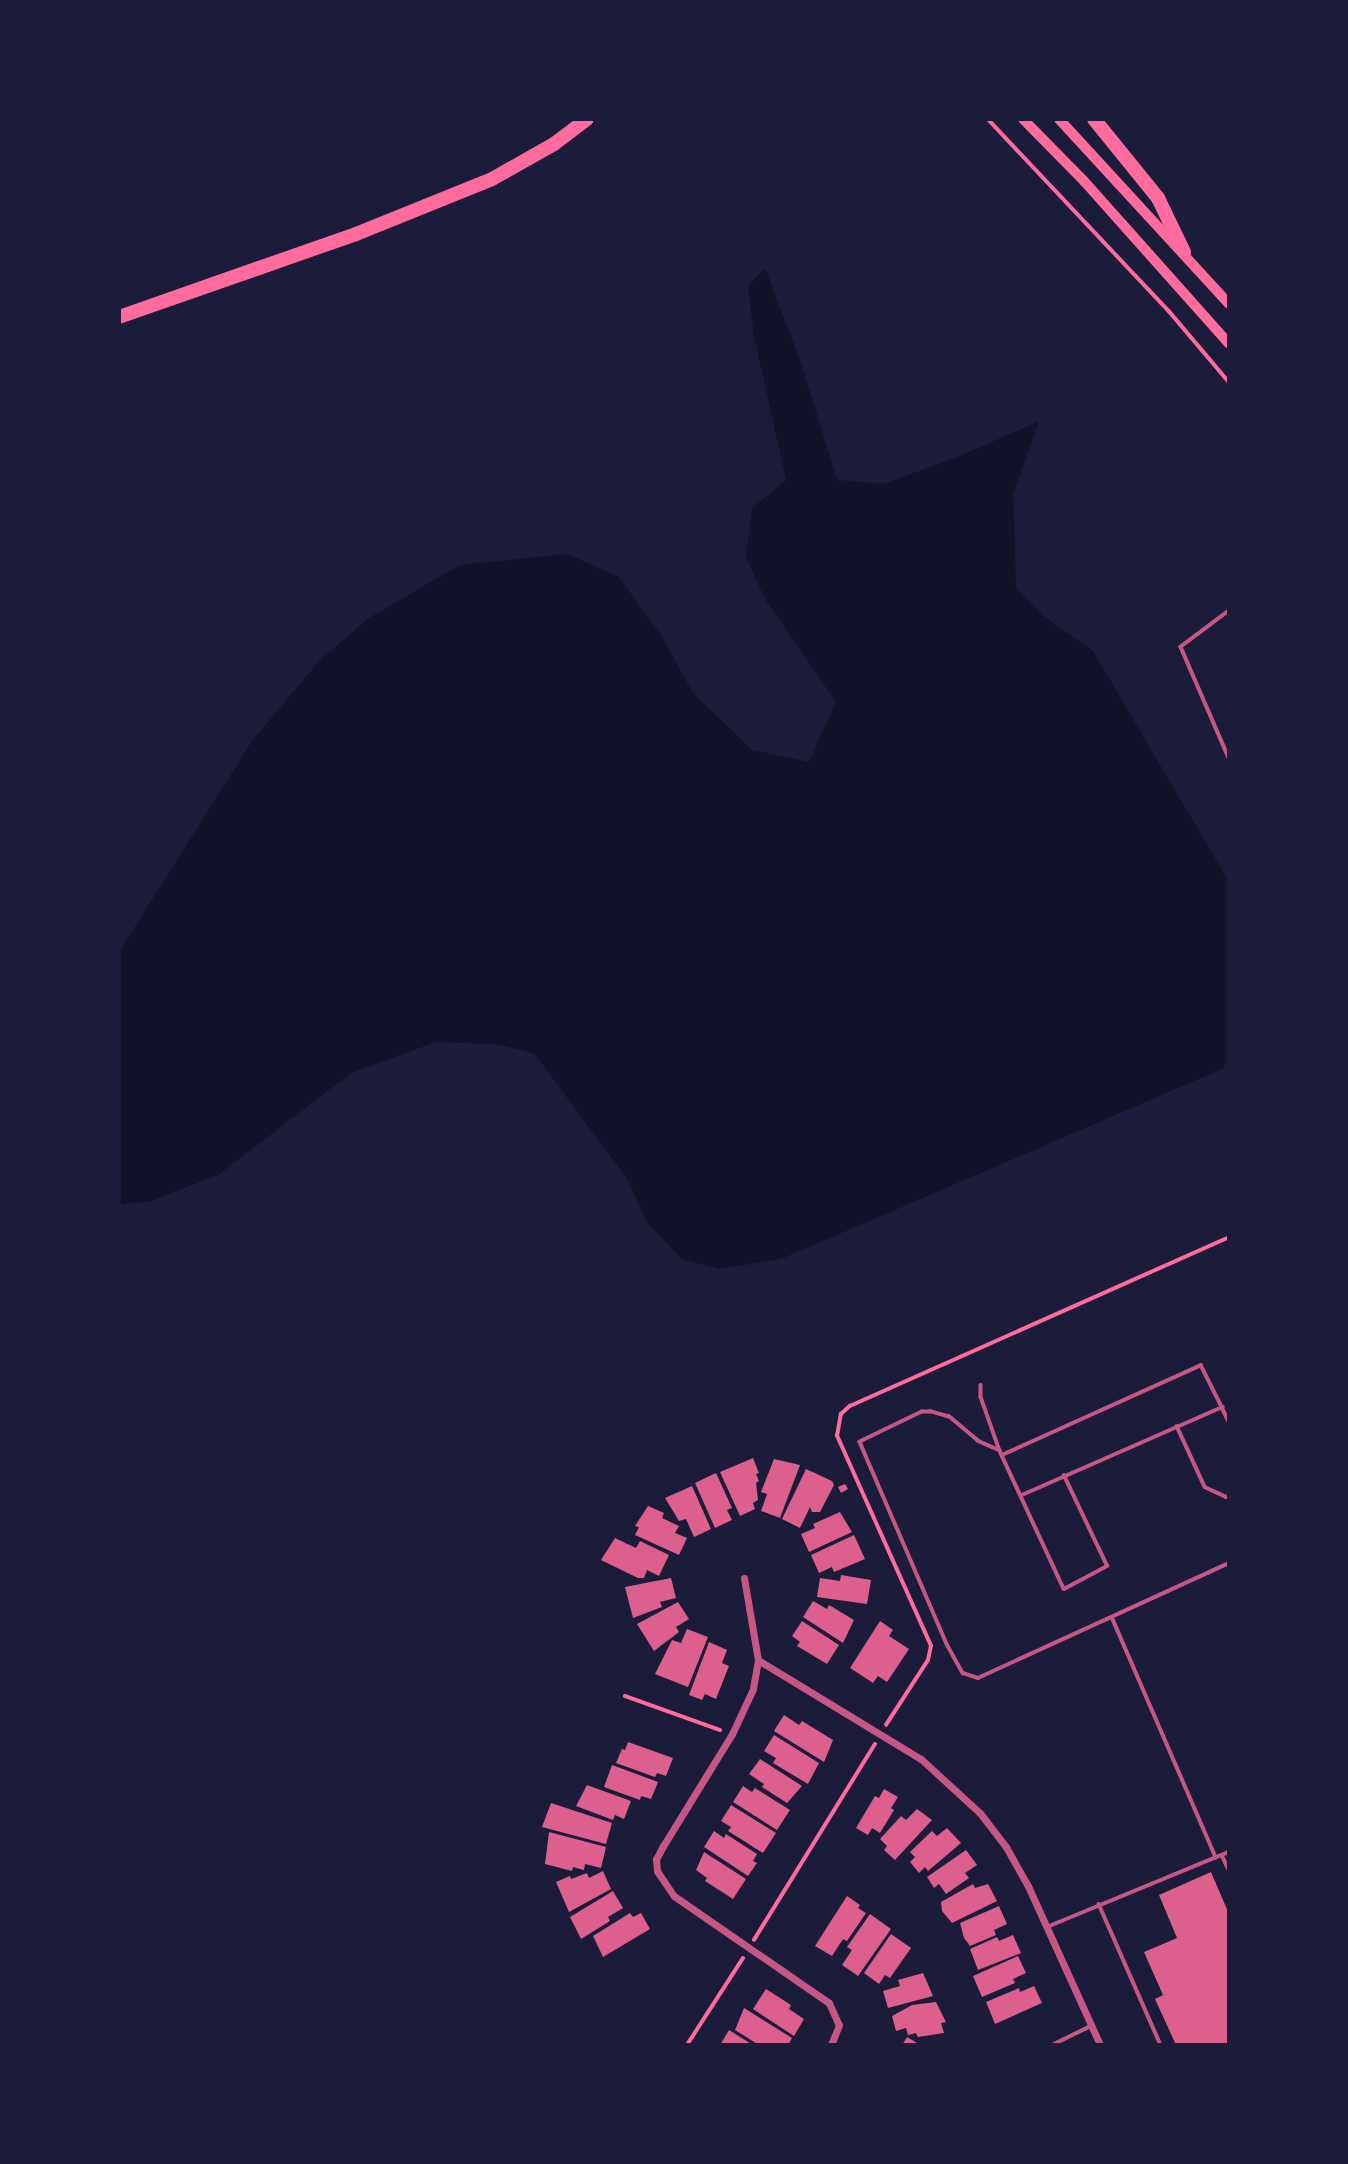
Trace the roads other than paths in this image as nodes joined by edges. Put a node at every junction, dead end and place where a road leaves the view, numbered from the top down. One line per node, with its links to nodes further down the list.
1 (587, 119): 7 (highway)
2 (1023, 119): 8 (main road)
3 (1059, 119): 5 (main road)
4 (1094, 119): 5 (highway)
5 (1184, 252): 6 (main road)
6 (1229, 303)
7 (119, 317)
8 (1229, 344)
9 (1229, 611): 10 (lane)
10 (1229, 758)
11 (981, 1385): 15 (lane)
12 (1222, 1407): 13 (lane); 14 (lane); 15 (lane)
13 (1229, 1422)
14 (1177, 1426): 16 (lane); 18 (lane)
15 (1001, 1453): 17 (lane); 21 (lane)
16 (1064, 1476): 17 (lane); 17 (lane)
17 (1022, 1495)
18 (1229, 1496)
19 (1229, 1563): 21 (lane)
20 (744, 1578): 22 (street)
21 (1112, 1617): 25 (lane)
22 (758, 1660): 28 (street); 30 (street)
23 (1229, 1852): 24 (lane)
24 (1222, 1855): 25 (lane); 26 (lane)
25 (1216, 1857): 27 (lane)
26 (1229, 1870)
27 (1099, 1904): 28 (lane); 33 (lane)
28 (1047, 1927): 29 (street)
29 (1091, 2026): 31 (lane); 32 (street)
30 (831, 2045)
31 (1052, 2045)
32 (1100, 2045)
33 (1161, 2045)

